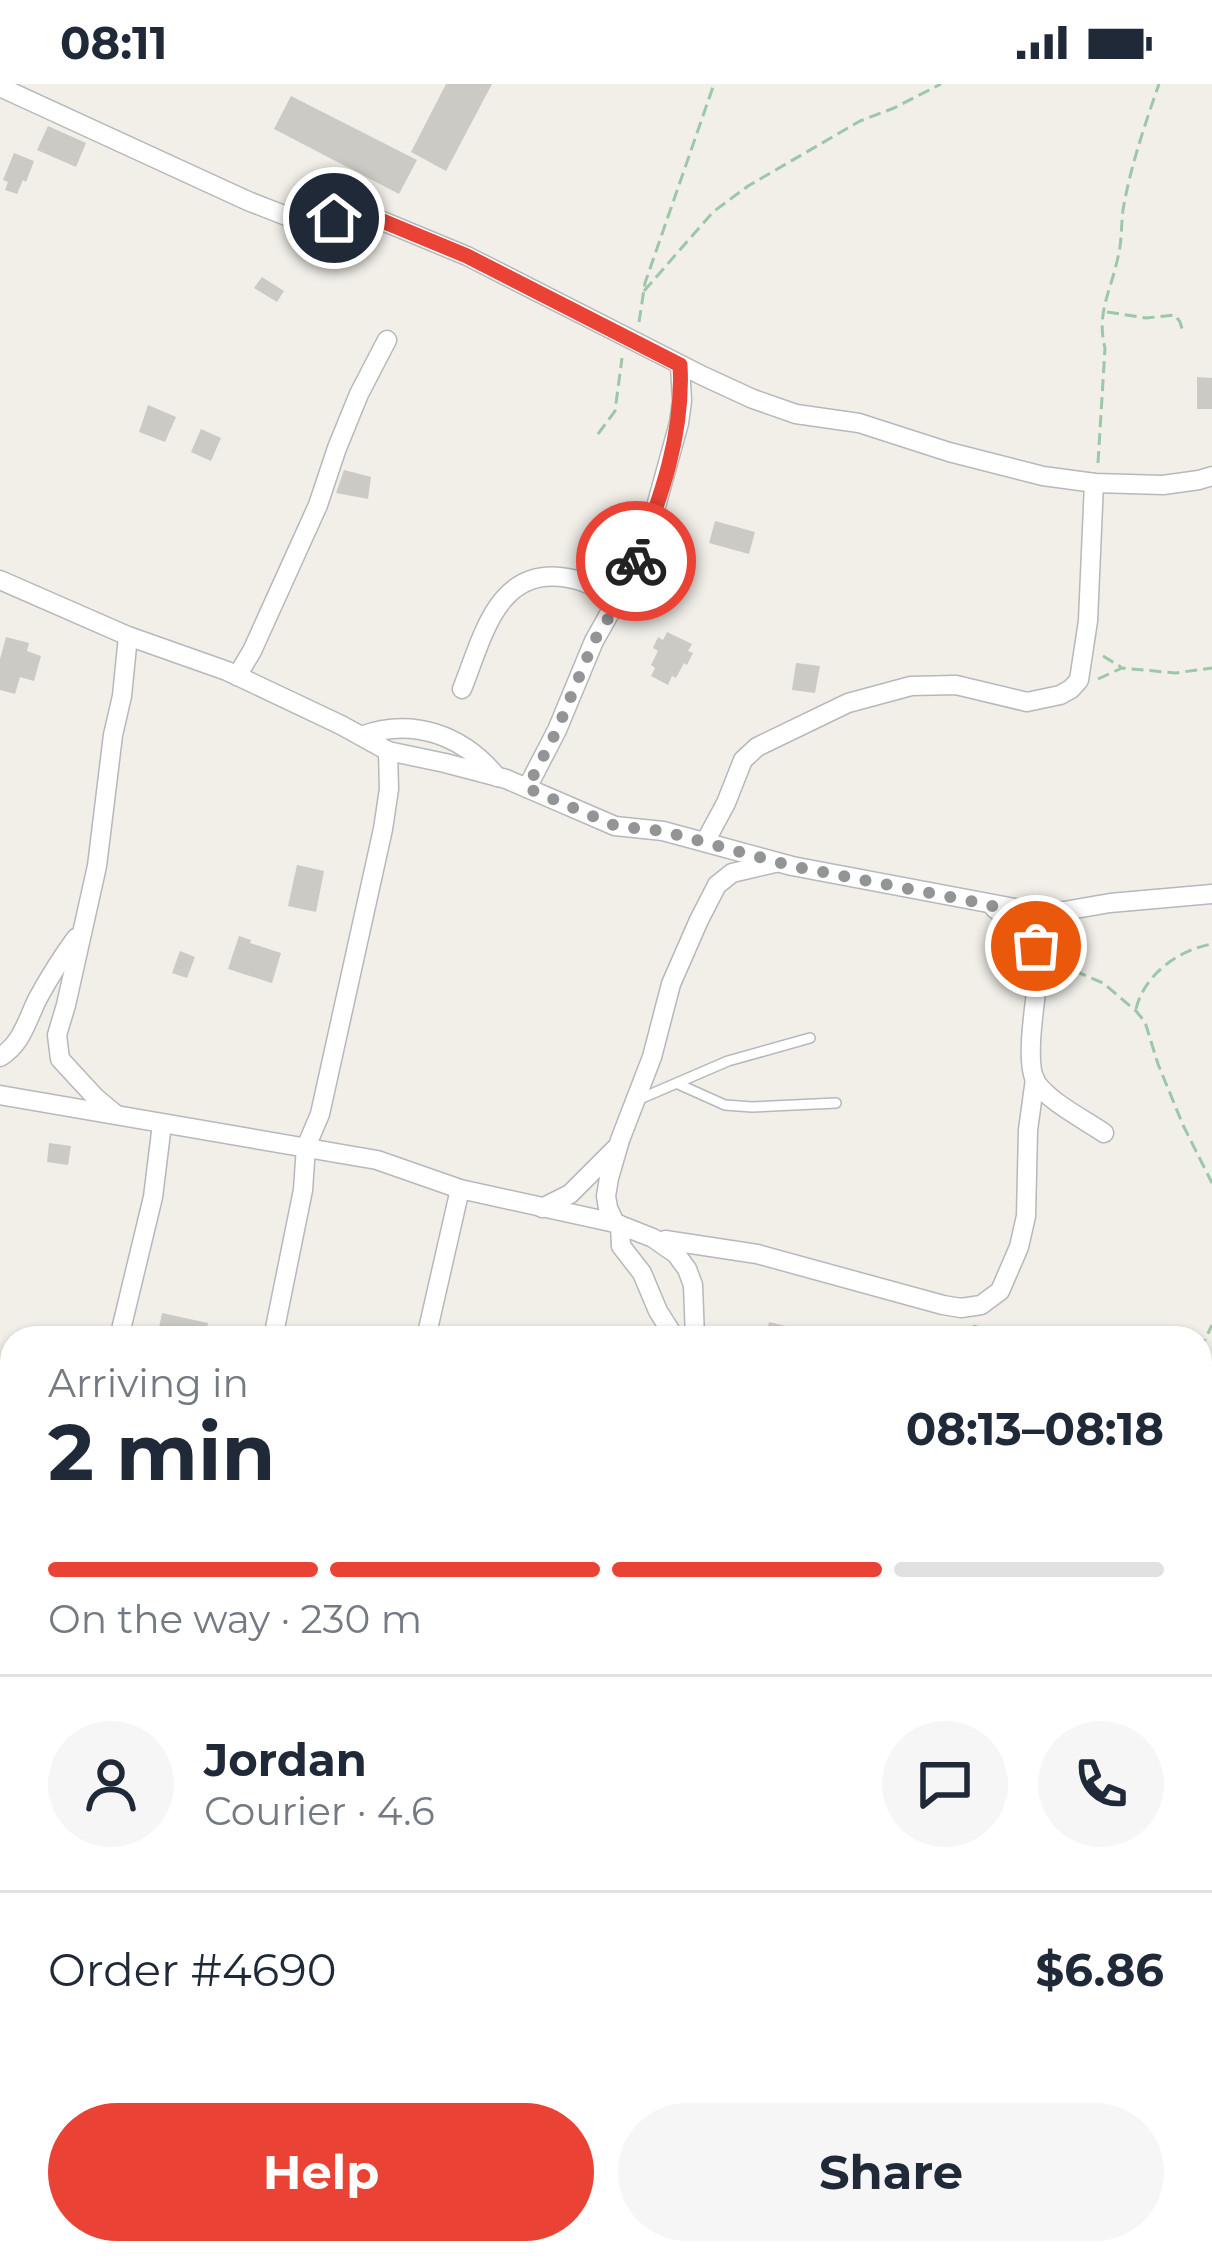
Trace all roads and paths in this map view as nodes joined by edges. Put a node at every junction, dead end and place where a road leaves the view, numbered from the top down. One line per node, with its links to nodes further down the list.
1 (714, 84): 5 (path)
2 (941, 84): 5 (path)
3 (1159, 84): 6 (path)
4 (0, 87): 9 (street)
5 (644, 291): 9 (path)
6 (1103, 311): 7 (path); 13 (path)
7 (1183, 332)
8 (388, 340): 20 (street)
9 (632, 341): 10 (street); 11 (path)
10 (680, 365): 13 (street); 15 (street)
11 (598, 434)
12 (1212, 476): 13 (street)
13 (1094, 483): 17 (street)
14 (0, 580): 16 (street)
15 (614, 609): 22 (street); 26 (street)
16 (128, 636): 20 (street); 31 (street)
17 (1084, 646): 18 (path); 21 (street)
18 (1123, 668): 19 (path); 21 (path)
19 (1212, 668)
20 (237, 676): 23 (street)
21 (1075, 683): 27 (street)
22 (462, 689)
23 (361, 736): 24 (street); 25 (street)
24 (388, 751): 25 (street); 46 (street)
25 (497, 777): 26 (street)
26 (527, 788): 27 (street)
27 (705, 842): 28 (street)
28 (780, 862): 30 (street); 40 (street)
29 (1212, 893): 30 (street)
30 (991, 905): 37 (street)
31 (83, 929): 36 (street); 42 (street)
32 (1212, 944): 34 (path)
33 (1060, 961): 34 (path)
34 (1136, 1011): 47 (path)
35 (810, 1038): 38 (lane)
36 (0, 1057)
37 (1035, 1079): 44 (street); 51 (street)
38 (677, 1084): 40 (lane); 41 (lane)
39 (0, 1095): 42 (street)
40 (635, 1101): 45 (street)
41 (836, 1103)
42 (114, 1113): 43 (street)
43 (162, 1124): 46 (street); 52 (street)
44 (1104, 1133)
45 (619, 1144): 49 (street); 50 (street)
46 (306, 1148): 48 (street); 53 (street)
47 (1212, 1183)
48 (460, 1189): 49 (street); 54 (street)
49 (542, 1208): 50 (street)
50 (618, 1224): 51 (street); 55 (street)
51 (653, 1238): 56 (street)
52 (121, 1326)
53 (275, 1326)
54 (429, 1326)
55 (676, 1326)
56 (692, 1326)

